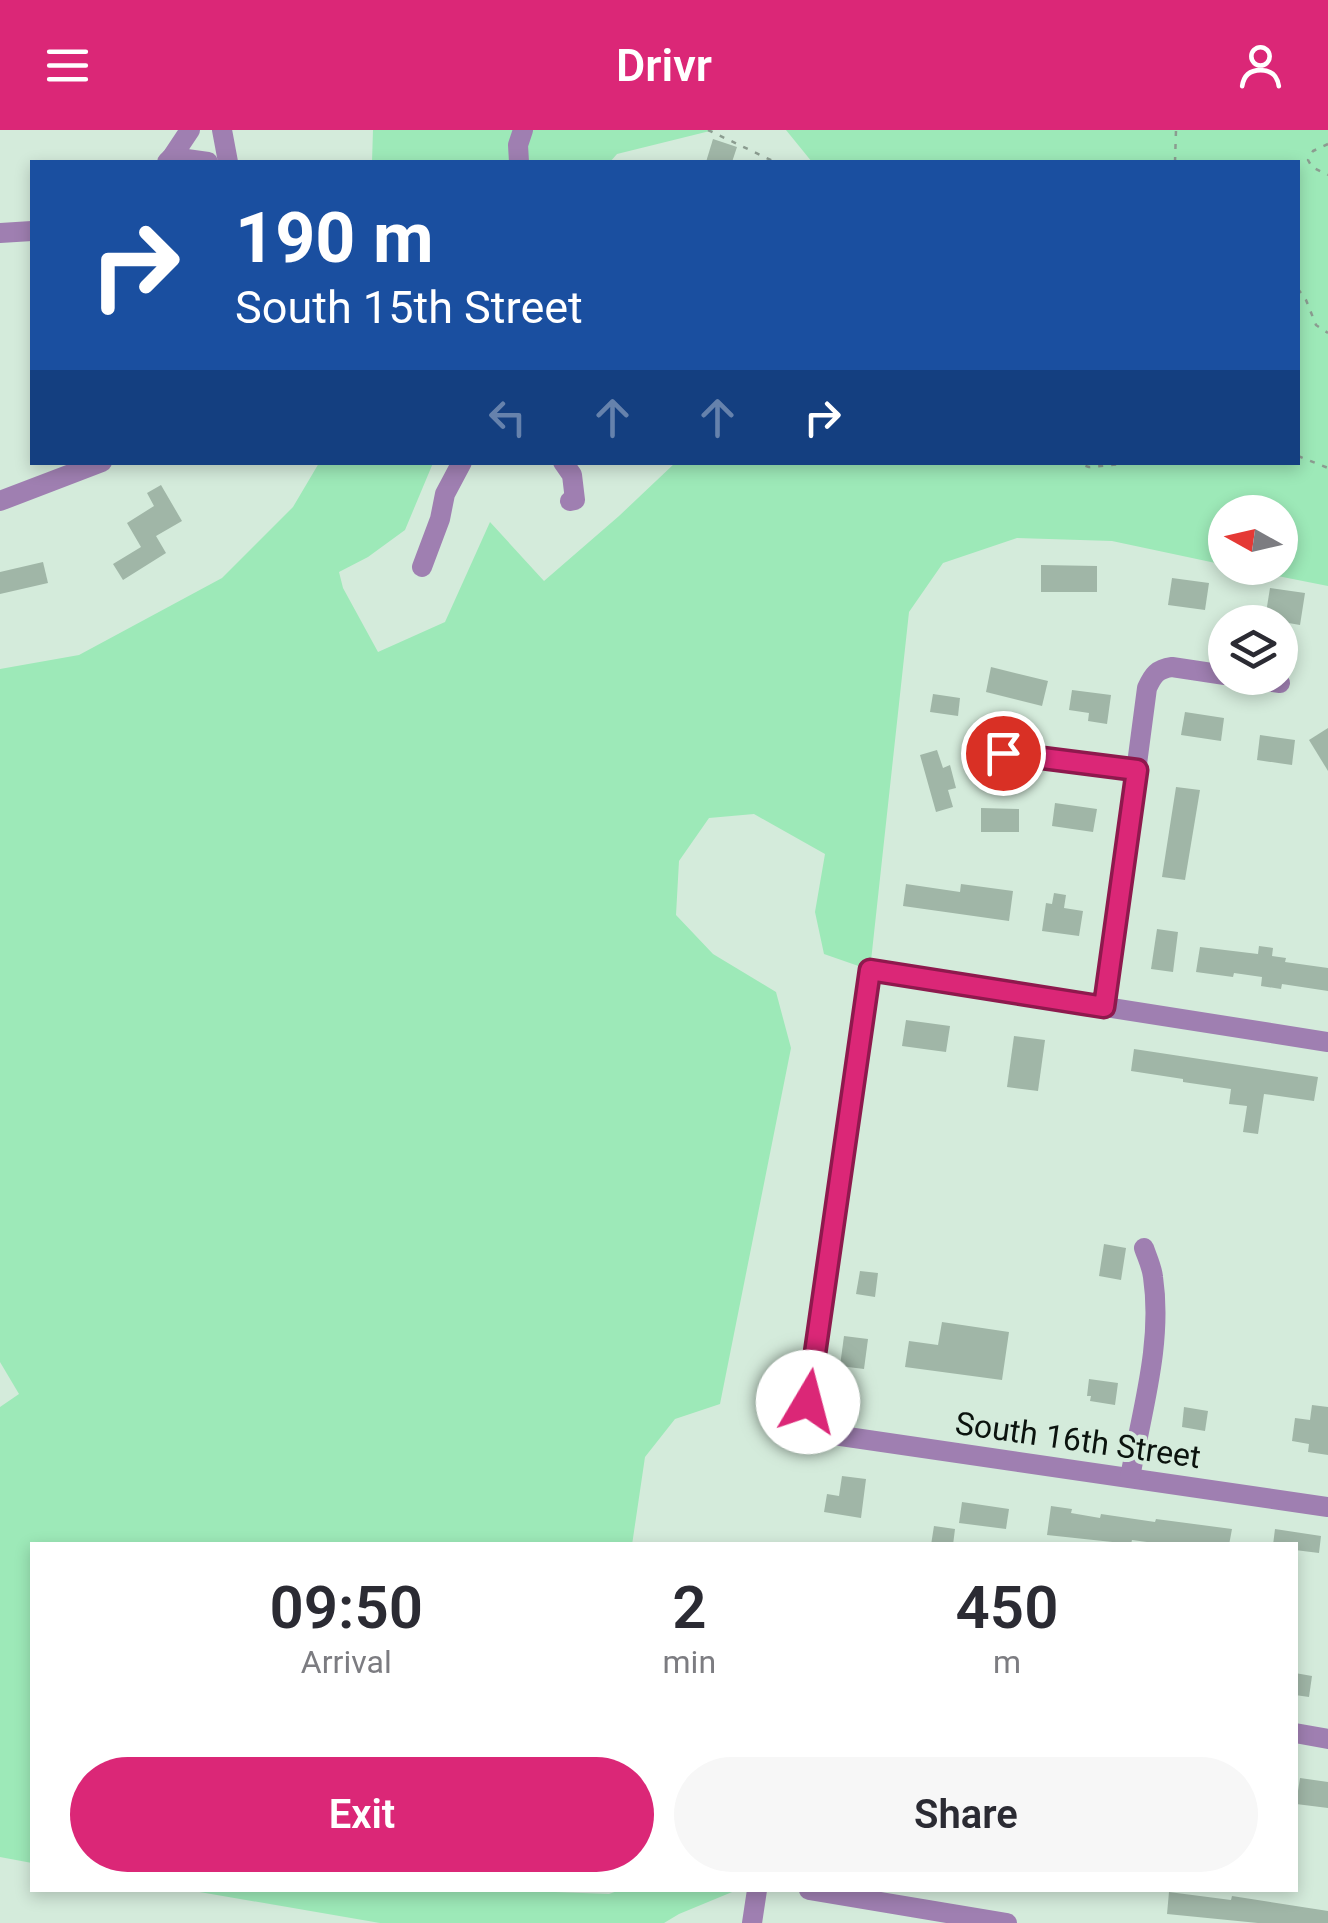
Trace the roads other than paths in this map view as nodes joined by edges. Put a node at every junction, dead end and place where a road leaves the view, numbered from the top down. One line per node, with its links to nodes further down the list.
1 (190, 130): 4 (street)
2 (222, 130): 5 (street)
3 (523, 130): 6 (street)
4 (170, 160)
5 (228, 160)
6 (519, 160)
7 (30, 231): 8 (street)
8 (0, 233)
9 (94, 465): 12 (street)
10 (460, 465): 14 (street)
11 (565, 465): 13 (street)
12 (0, 501)
13 (570, 501)
14 (422, 567)
15 (1208, 672): 17 (street)
16 (1003, 753): 17 (street)
17 (1137, 770): 18 (street)
18 (1104, 1007): 19 (street); 21 (street, South 16th Street)
19 (1328, 1042)
20 (1144, 1248): 21 (street)
21 (1130, 1478): 22 (street, South 16th Street)
22 (1328, 1507)
23 (1298, 1734): 24 (street)
24 (1328, 1738)
25 (756, 1892): 28 (street)
26 (819, 1892): 27 (street)
27 (947, 1918): 29 (street)
28 (752, 1923)
29 (1007, 1923)

